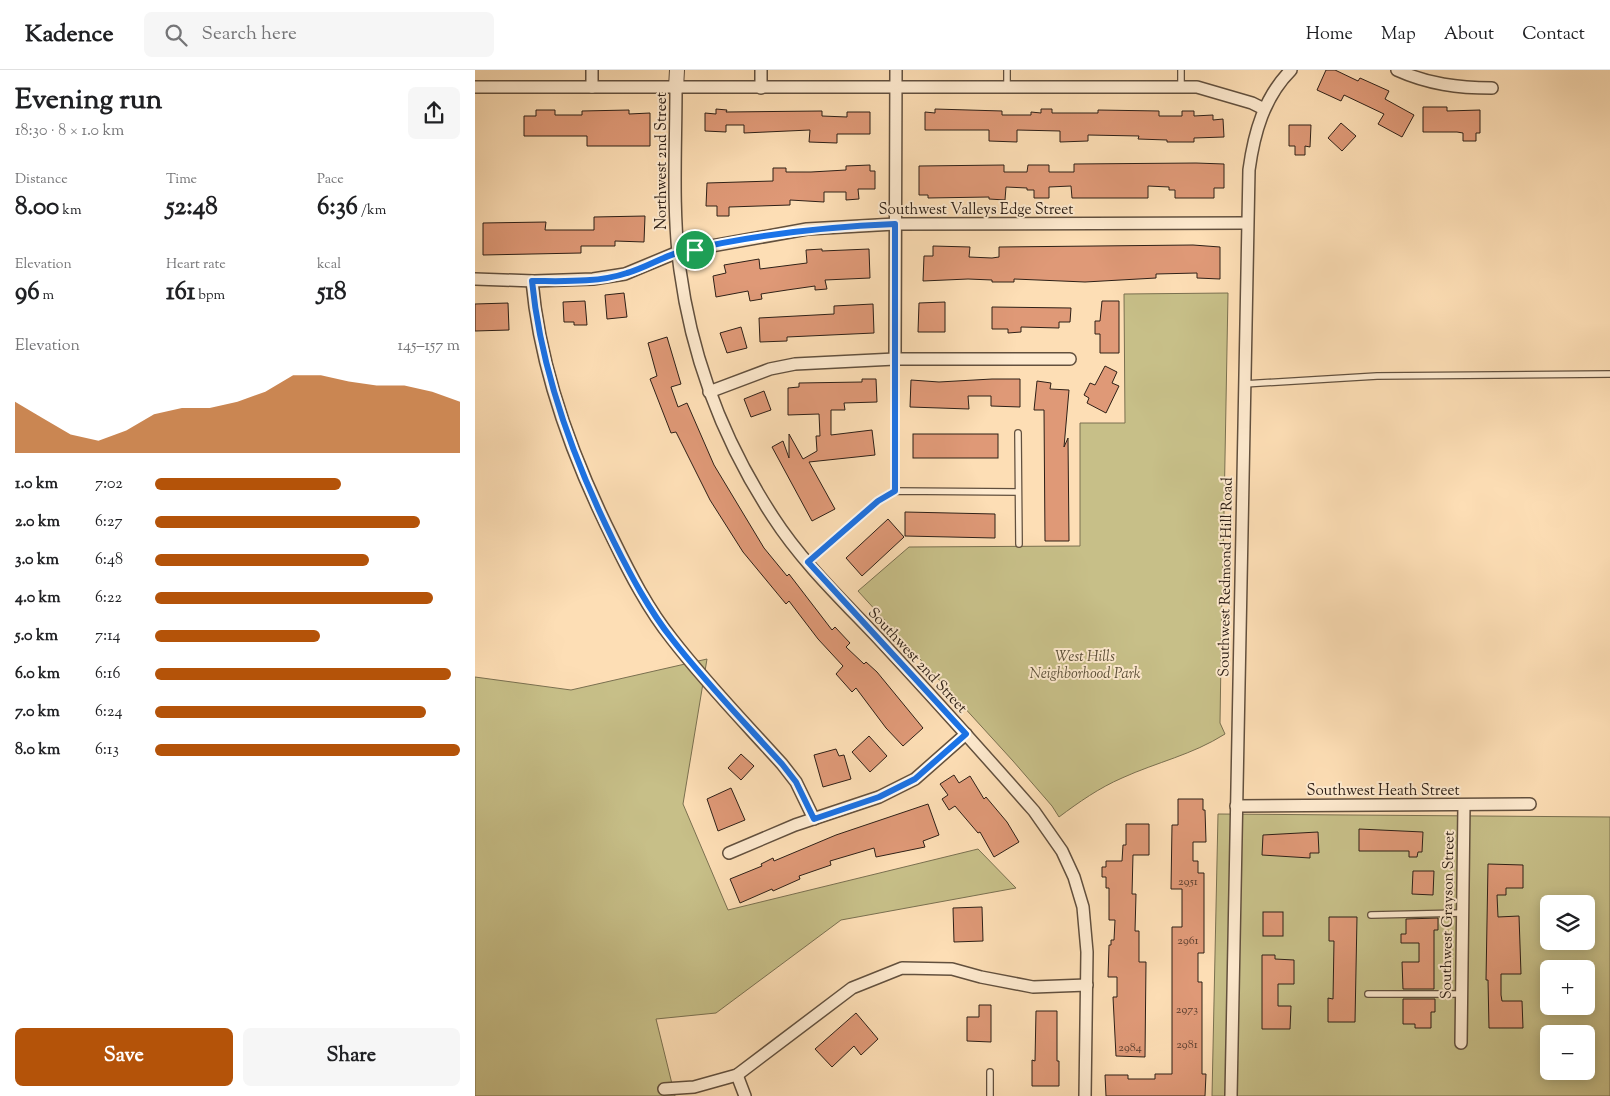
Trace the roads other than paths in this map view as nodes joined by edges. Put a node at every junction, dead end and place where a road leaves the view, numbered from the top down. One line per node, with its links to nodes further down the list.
1 (592, 70): 10 (street)
2 (677, 70): 14 (street, Northwest 2nd Street)
3 (761, 70): 15 (street)
4 (896, 70): 11 (street)
5 (1007, 70): 12 (lane)
6 (1181, 70): 13 (lane)
7 (1291, 70): 17 (street, Southwest Redmond Hill Road)
8 (1397, 70): 16 (street)
9 (475, 87): 10 (street)
10 (592, 87): 14 (street)
11 (896, 87): 12 (street); 15 (street); 19 (street)
12 (1007, 87): 13 (street)
13 (1181, 87): 17 (street)
14 (676, 88): 15 (street); 20 (street, Northwest 2nd Street)
15 (761, 88)
16 (1492, 88)
17 (1264, 109): 18 (street, Southwest Redmond Hill Road)
18 (1247, 223): 19 (street, Southwest Valleys Edge Street); 26 (street, Southwest Redmond Hill Road)
19 (895, 224): 20 (street, Southwest Valleys Edge Street); 23 (street)
20 (678, 252): 22 (street, Southwest Valleys Edge Street); 27 (street, Southwest 2nd Street)
21 (475, 279): 22 (street, Southwest Valleys Edge Street)
22 (532, 281): 37 (street)
23 (895, 359): 24 (street); 27 (street); 29 (lane)
24 (1070, 359)
25 (1610, 374): 26 (lane)
26 (1244, 384): 36 (street, Southwest Redmond Hill Road)
27 (709, 392): 32 (street, Southwest 2nd Street)
28 (1018, 433): 30 (lane)
29 (895, 491): 30 (lane); 32 (lane)
30 (1018, 492): 31 (lane)
31 (1019, 544)
32 (808, 562): 33 (street, Southwest 2nd Street)
33 (966, 734): 37 (street); 41 (street, Southwest 2nd Street)
34 (1530, 804): 35 (street, Southwest Heath Street)
35 (1464, 805): 36 (street, Southwest Heath Street); 39 (street, Southwest Grayson Street)
36 (1236, 806): 51 (street, Southwest Redmond Hill Road)
37 (814, 819): 38 (street)
38 (729, 853)
39 (1462, 913): 40 (lane); 43 (street, Southwest Grayson Street)
40 (1371, 915)
41 (1087, 985): 46 (street); 50 (street, Southwest 2nd Street)
42 (1368, 994): 43 (lane)
43 (1461, 994): 44 (street, Southwest Grayson Street)
44 (1461, 1043)
45 (990, 1072): 49 (lane)
46 (737, 1075): 47 (street); 48 (street)
47 (664, 1089)
48 (745, 1096)
49 (990, 1096)
50 (1085, 1096)
51 (1231, 1096)

